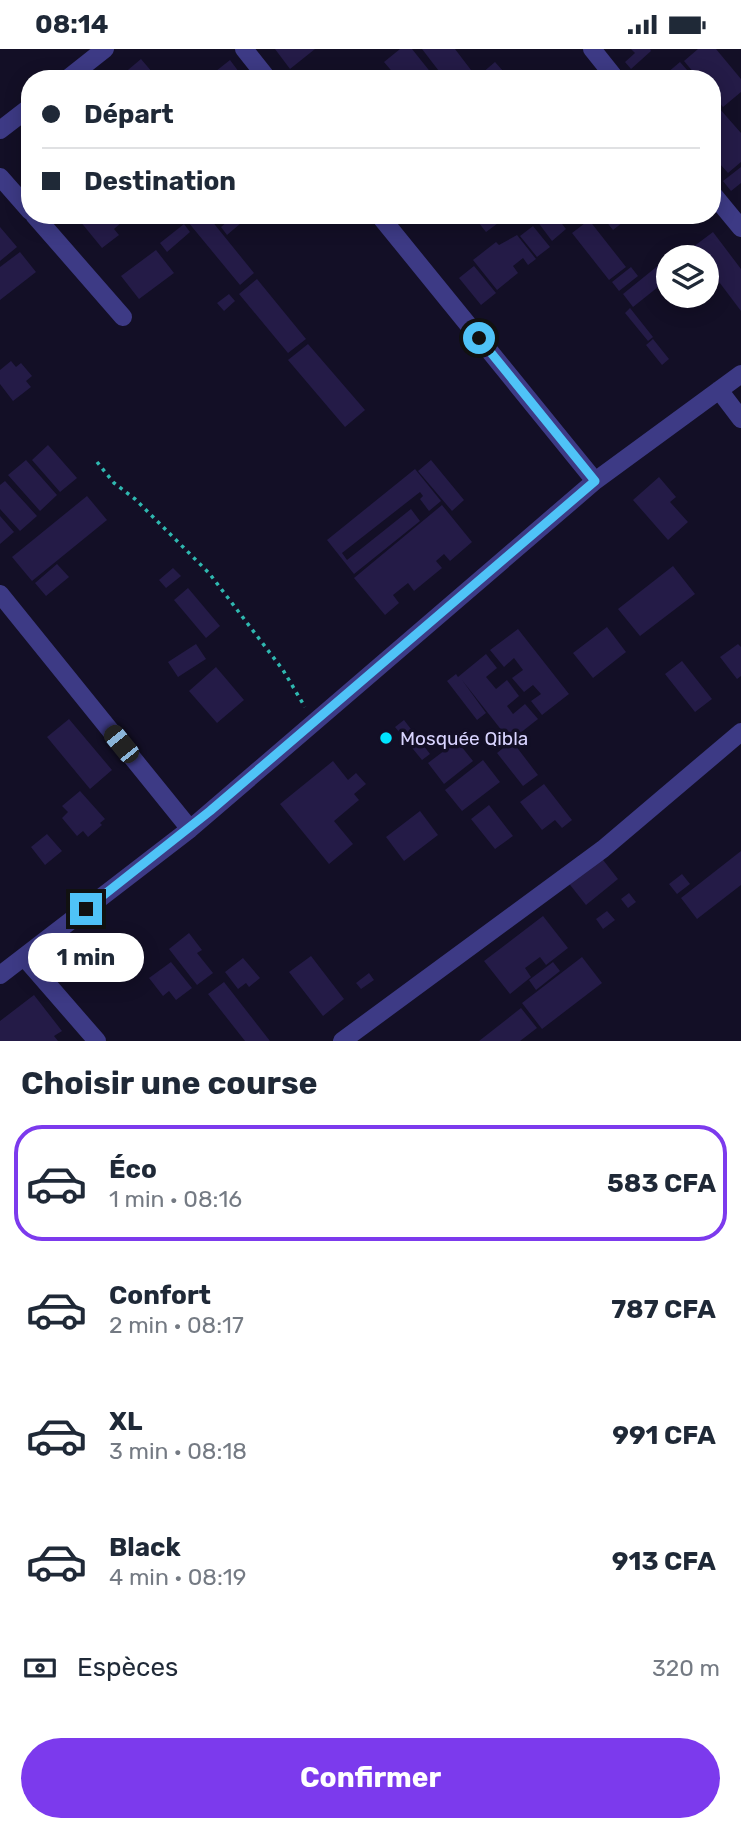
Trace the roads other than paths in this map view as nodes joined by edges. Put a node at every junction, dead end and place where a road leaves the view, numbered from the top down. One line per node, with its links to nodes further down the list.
1 (105, 49): 4 (street)
2 (244, 49): 5 (street)
3 (592, 49): 6 (street)
4 (78, 70)
5 (261, 70)
6 (610, 70)
7 (21, 114): 8 (street)
8 (0, 130)
9 (0, 177): 10 (street)
10 (21, 201)
11 (721, 204): 14 (street)
12 (42, 224): 15 (street)
13 (386, 224): 19 (street)
14 (741, 228)
15 (123, 317)
16 (741, 374): 17 (street)
17 (719, 390): 18 (street); 19 (street)
18 (741, 419)
19 (595, 481): 22 (street)
20 (0, 594): 22 (street)
21 (741, 732): 26 (street)
22 (190, 829): 23 (street)
23 (24, 957): 24 (street); 25 (street)
24 (0, 975)
25 (97, 1041)
26 (342, 1041)

